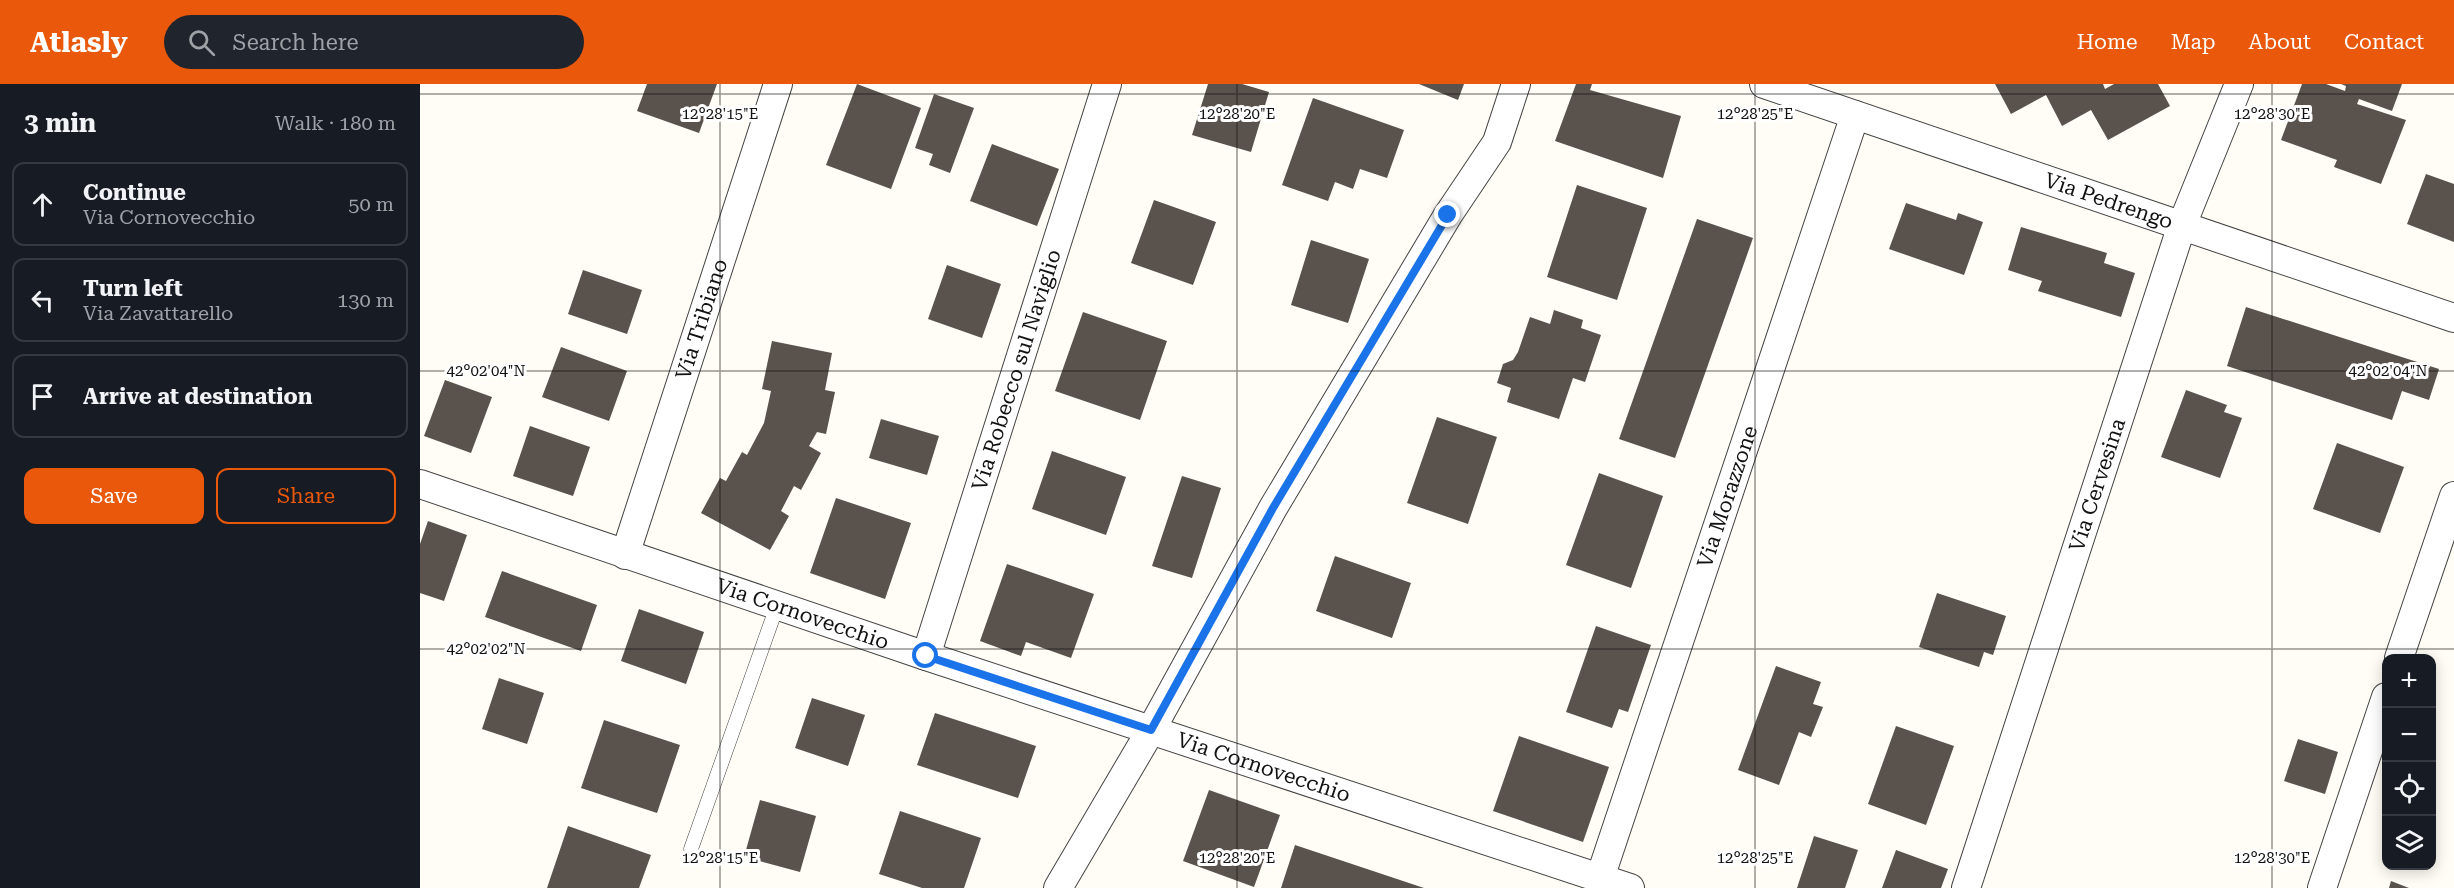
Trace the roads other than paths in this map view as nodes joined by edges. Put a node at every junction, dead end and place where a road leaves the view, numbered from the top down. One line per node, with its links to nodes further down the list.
1 (778, 84): 11 (street, Via Tribiano)
2 (1107, 84): 14 (street, Via Robecco sul Naviglio)
3 (1516, 84): 16 (street)
4 (1764, 84): 6 (street, Via Pedrengo)
5 (2239, 84): 7 (street, Via Cervesina)
6 (1855, 115): 7 (street, Via Pedrengo); 18 (street, Via Morazzone)
7 (2182, 225): 8 (street, Via Pedrengo); 21 (street, Via Cervesina)
8 (2454, 318)
9 (420, 484): 11 (street, Via Cornovecchio)
10 (2454, 496): 13 (street)
11 (625, 555): 12 (street, Via Cornovecchio)
12 (777, 606): 14 (street, Via Cornovecchio); 17 (lane)
13 (2401, 654)
14 (926, 656): 16 (street, Via Cornovecchio)
15 (2382, 708): 22 (street)
16 (1151, 730): 18 (street, Via Cornovecchio); 19 (street)
17 (691, 849)
18 (1600, 878): 20 (street, Via Cornovecchio)
19 (1058, 888)
20 (1630, 888)
21 (1966, 888)
22 (2322, 888)

